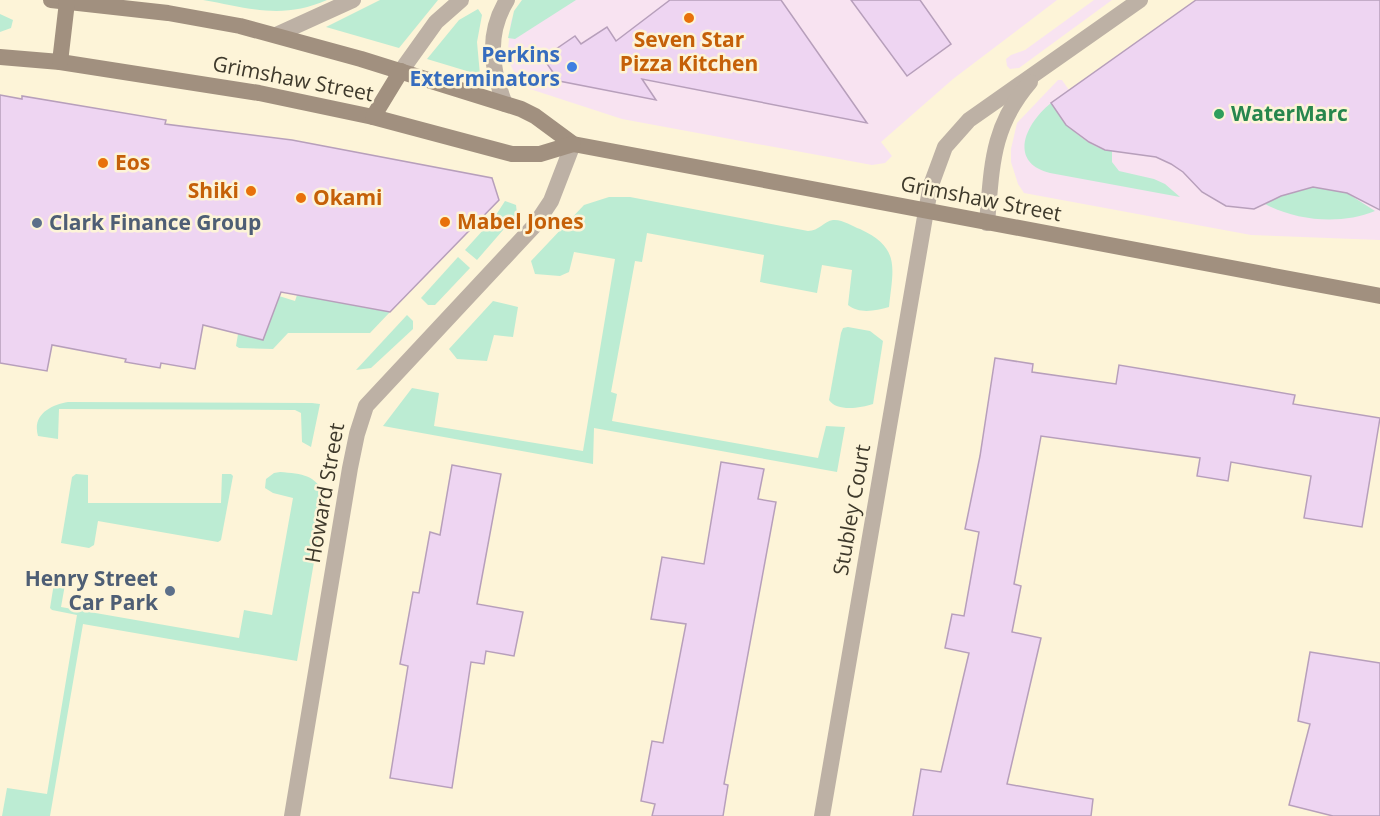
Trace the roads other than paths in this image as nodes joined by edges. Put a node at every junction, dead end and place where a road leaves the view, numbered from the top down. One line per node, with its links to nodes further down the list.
1 (353, 0): 6 (street)
2 (461, 0): 9 (street)
3 (507, 0): 11 (street)
4 (1140, 0): 10 (street)
5 (61, 1): 6 (main road, Grimshaw Street); 8 (main road)
6 (276, 35): 9 (main road, Grimshaw Street)
7 (0, 57): 8 (main road, Grimshaw Street)
8 (60, 62): 12 (main road, Grimshaw Street)
9 (401, 71): 11 (main road, Grimshaw Street); 12 (main road)
10 (1036, 75): 14 (street, Stubley Court); 15 (street)
11 (505, 104): 13 (main road, Grimshaw Street)
12 (373, 117): 13 (main road, Grimshaw Street)
13 (573, 144): 14 (main road, Grimshaw Street); 17 (street, Howard Street)
14 (926, 211): 15 (main road, Grimshaw Street); 18 (street, Stubley Court)
15 (987, 223): 16 (main road, Grimshaw Street)
16 (1380, 296)
17 (292, 816)
18 (822, 816)

